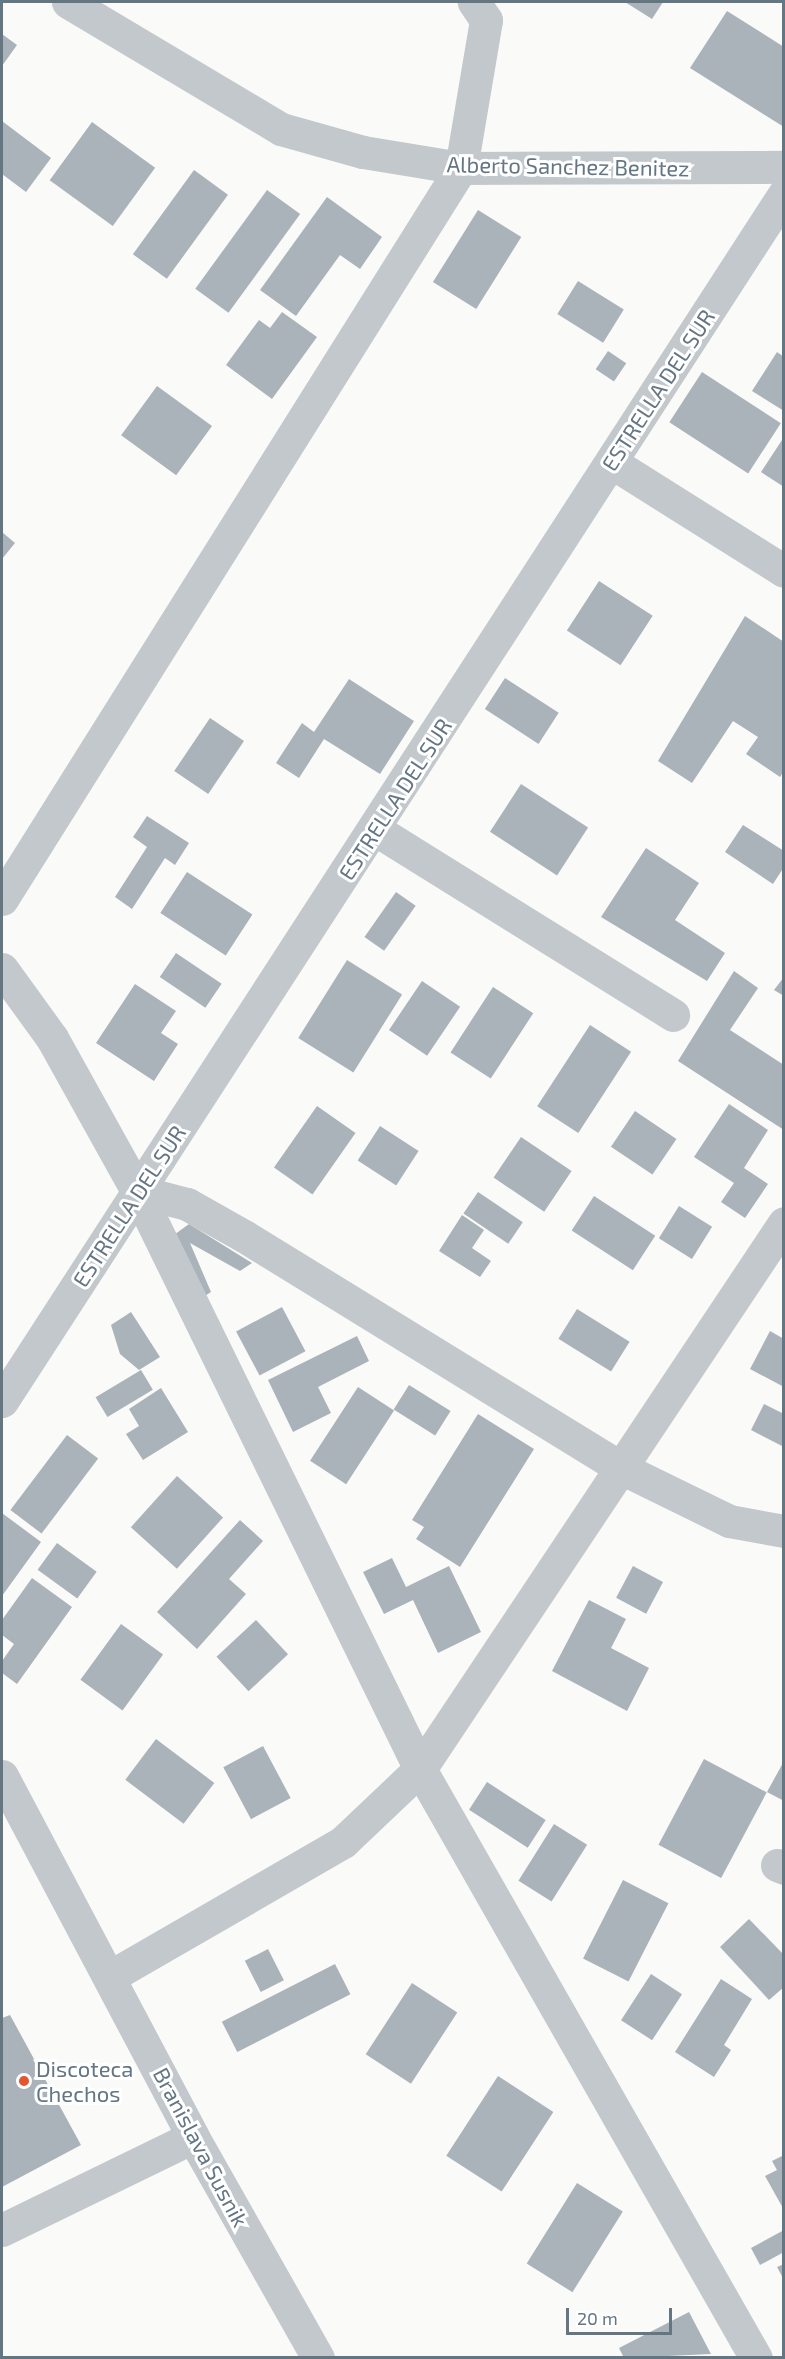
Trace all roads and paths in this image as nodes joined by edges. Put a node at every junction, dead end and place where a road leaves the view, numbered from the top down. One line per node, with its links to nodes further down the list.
1 (68, 2): 4 (street, Alberto Sanchez Benitez)
2 (474, 2): 4 (street)
3 (783, 167): 4 (street, Alberto Sanchez Benitez)
4 (461, 168): 9 (street)
5 (783, 194): 6 (street, ESTRELLA DEL SUR)
6 (611, 462): 7 (street); 8 (street, ESTRELLA DEL SUR)
7 (783, 571)
8 (376, 830): 11 (street); 12 (street, ESTRELLA DEL SUR)
9 (2, 899)
10 (2, 969): 12 (street)
11 (673, 1015)
12 (137, 1191): 14 (street, ESTRELLA DEL SUR); 15 (street); 17 (street)
13 (783, 1223): 15 (street)
14 (2, 1401)
15 (623, 1469): 16 (street); 17 (street)
16 (783, 1531)
17 (420, 1769): 19 (street); 23 (street)
18 (2, 1776): 19 (street, Branislava Susnik)
19 (111, 1976): 20 (street, Branislava Susnik)
20 (193, 2137): 21 (street); 22 (street, Branislava Susnik)
21 (2, 2230)
22 (318, 2358)
23 (756, 2358)

